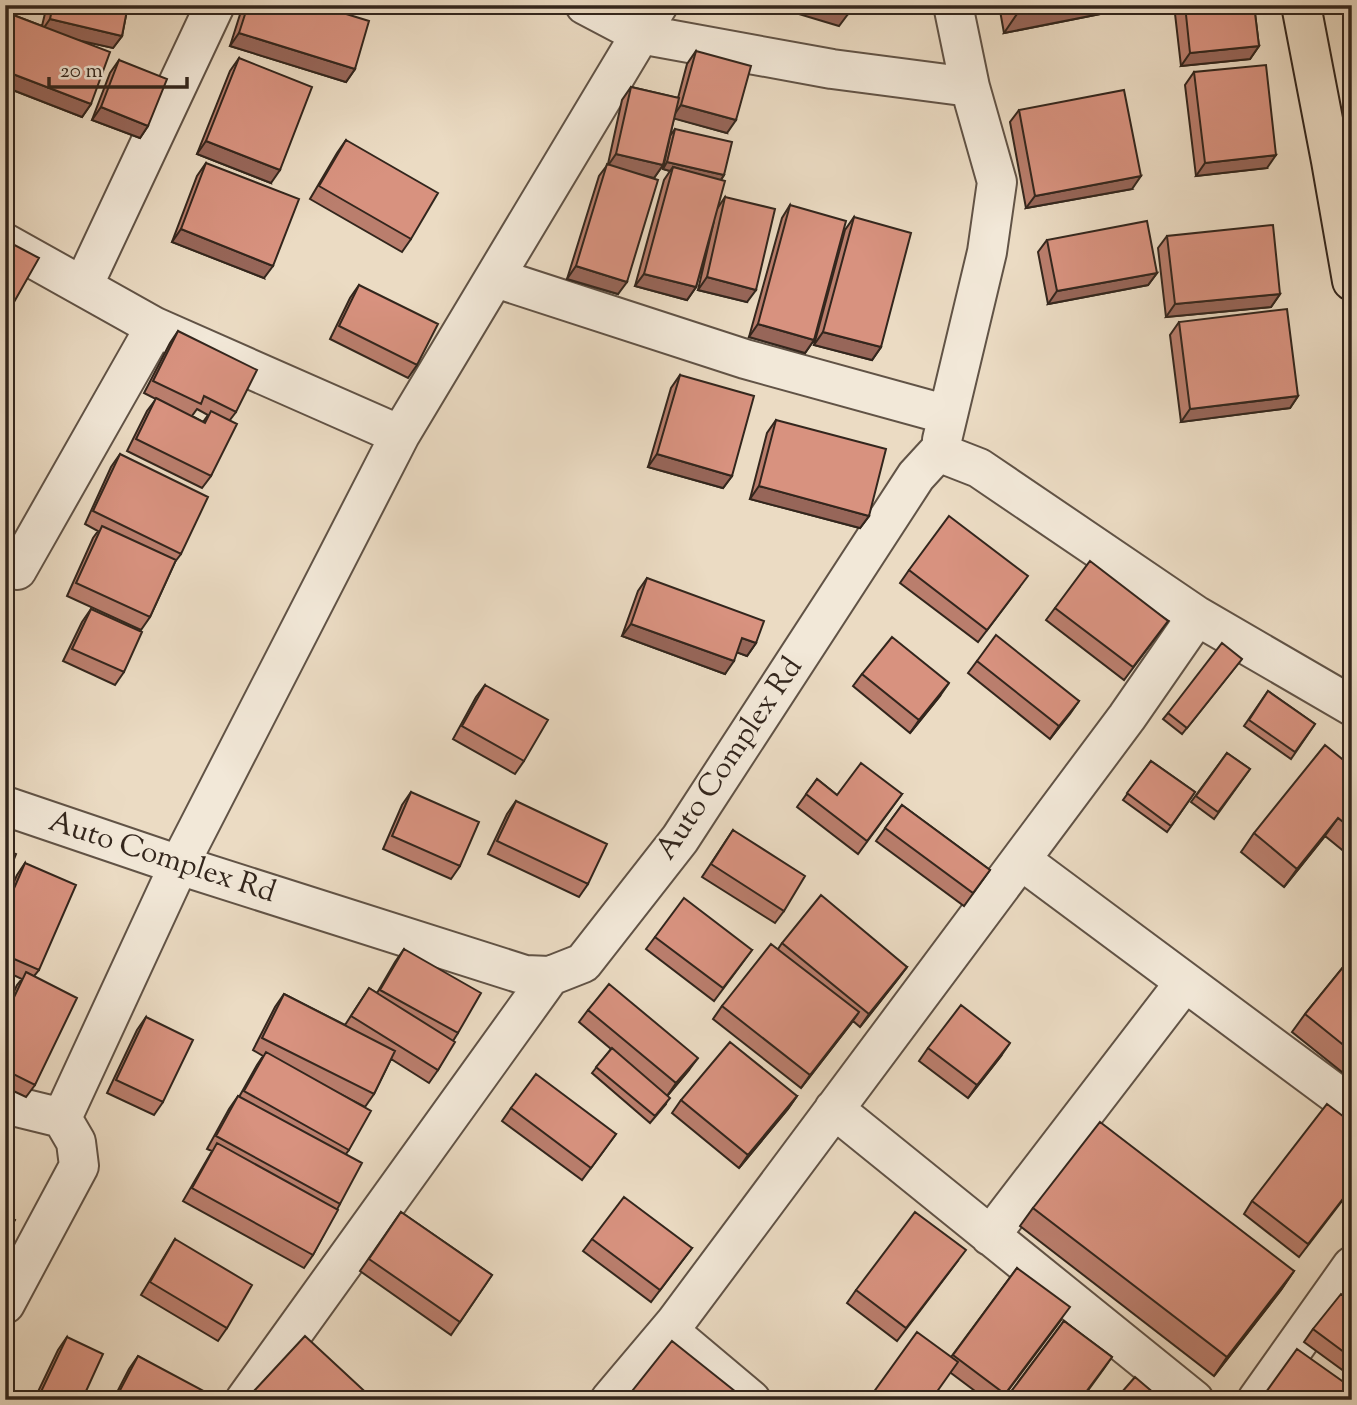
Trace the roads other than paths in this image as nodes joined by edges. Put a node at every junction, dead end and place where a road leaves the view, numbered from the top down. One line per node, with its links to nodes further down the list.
1 (215, 5): 10 (street)
2 (585, 5): 5 (street)
3 (953, 5): 6 (street)
4 (1301, 5): 9 (main road)
5 (649, 20): 6 (street); 8 (street)
6 (970, 87): 12 (street)
7 (5, 243): 10 (street)
8 (496, 278): 12 (street); 13 (street)
9 (1352, 281)
10 (83, 285): 11 (street)
11 (155, 327): 13 (street); 15 (street)
12 (948, 415): 14 (street)
13 (400, 435): 20 (street)
14 (938, 452): 16 (street); 21 (street, Auto Complex Rd)
15 (17, 570)
16 (1198, 617): 17 (street); 19 (street)
17 (1352, 706)
18 (5, 806): 20 (street, Auto Complex Rd)
19 (1021, 859): 22 (street); 25 (street)
20 (179, 865): 21 (street, Auto Complex Rd); 26 (street)
21 (550, 976): 31 (street)
22 (1185, 982): 24 (street); 27 (street)
23 (5, 1104): 26 (street)
24 (1352, 1106)
25 (834, 1109): 27 (street); 30 (street)
26 (62, 1118): 29 (street)
27 (990, 1236): 34 (street)
28 (1352, 1266): 35 (street)
29 (5, 1304)
30 (668, 1331): 32 (street); 33 (street)
31 (244, 1400)
32 (610, 1400)
33 (751, 1400)
34 (1194, 1400)
35 (1257, 1400)

